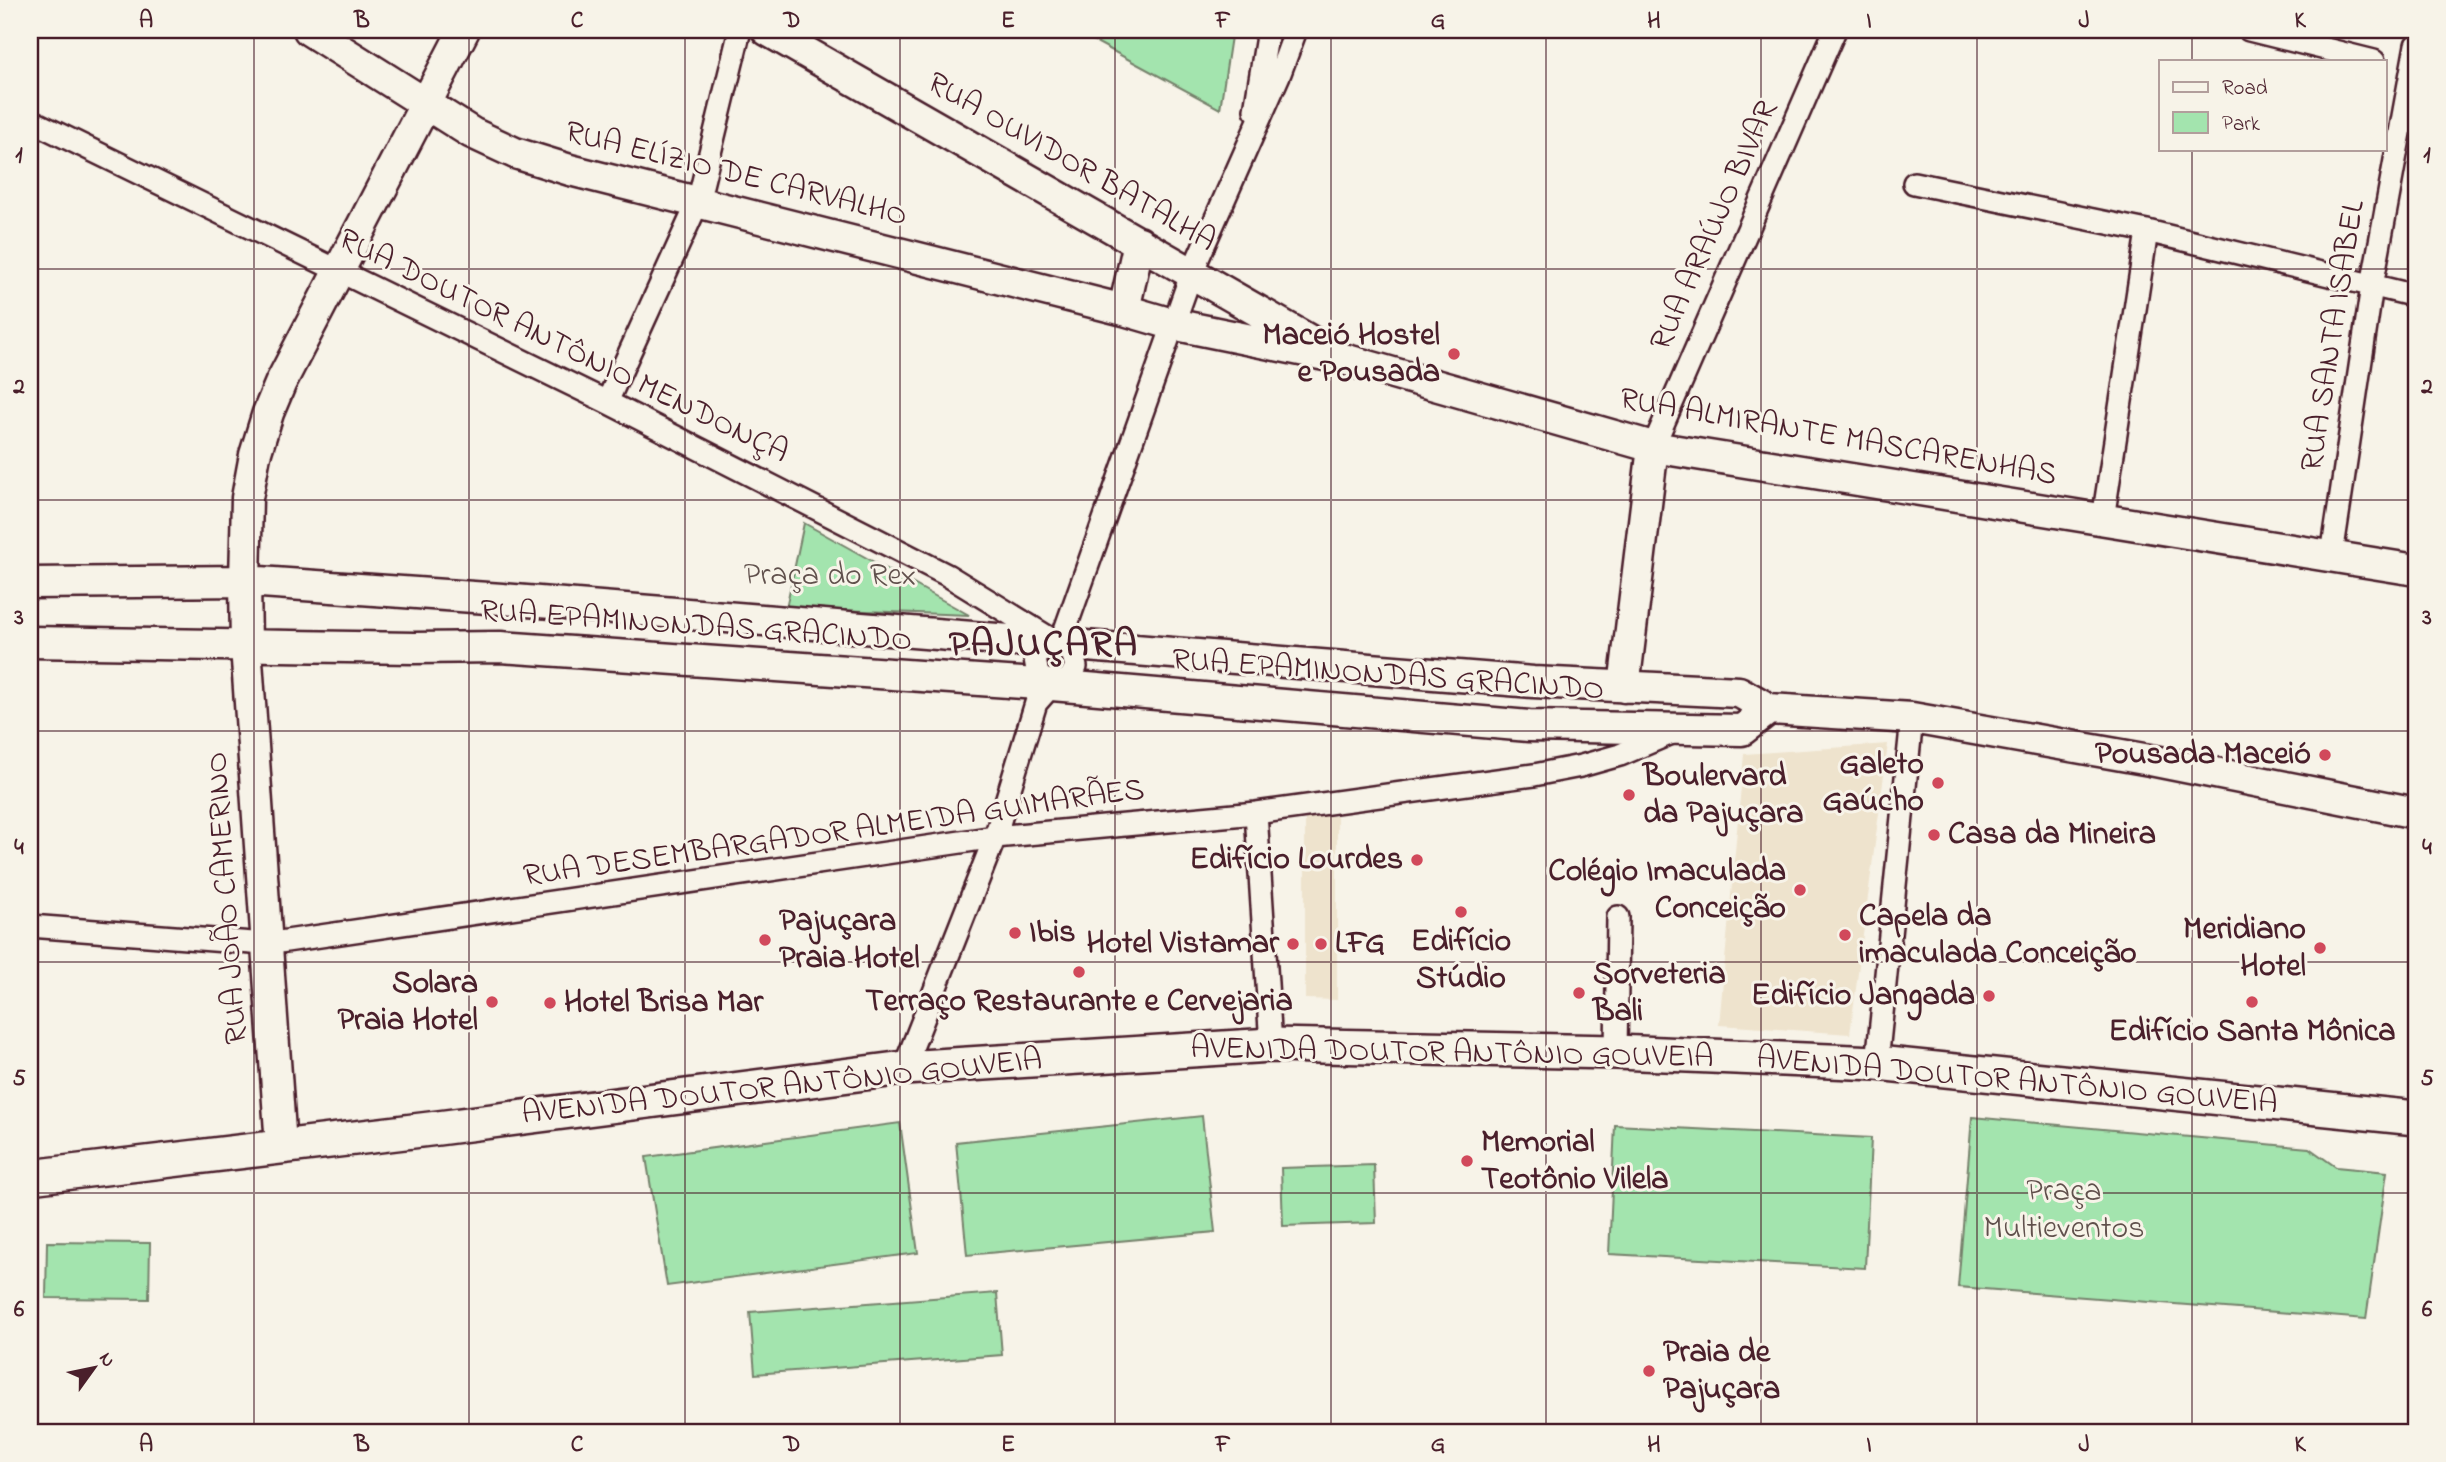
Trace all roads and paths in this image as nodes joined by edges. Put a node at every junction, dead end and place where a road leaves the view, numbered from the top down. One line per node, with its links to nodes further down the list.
1 (309, 30): 13 (street, RUA ELÍZIO DE CARVALHO)
2 (464, 30): 13 (street, RUA JOÃO CAMERINO)
3 (740, 30): 17 (street)
4 (767, 30): 19 (street, RUA OUVIDOR BATALHA)
5 (1268, 30): 15 (street)
6 (1296, 30): 15 (street)
7 (1835, 30): 28 (street, RUA ARAÚJO BIVAR)
8 (2249, 30): 10 (street)
9 (2416, 45): 12 (street, RUA SANTA ISABEL)
10 (2370, 60)
11 (2386, 64): 12 (street)
12 (2410, 70): 22 (street, RUA SANTA ISABEL)
13 (424, 104): 17 (street, RUA ELÍZIO DE CARVALHO); 20 (street, RUA JOÃO CAMERINO)
14 (30, 120): 20 (street, RUA DOUTOR ANTÔNIO MENDONÇA)
15 (1251, 137): 21 (street)
16 (1914, 183): 18 (street)
17 (698, 202): 24 (street, RUA ELÍZIO DE CARVALHO); 27 (street)
18 (2147, 231): 22 (street); 29 (street)
19 (1139, 242): 21 (street, RUA OUVIDOR BATALHA); 24 (street)
20 (338, 270): 27 (street, RUA DOUTOR ANTÔNIO MENDONÇA); 32 (street, RUA JOÃO CAMERINO)
21 (1192, 272): 25 (street); 26 (street, RUA OUVIDOR BATALHA)
22 (2372, 286): 23 (street); 30 (street, RUA SANTA ISABEL)
23 (2416, 296)
24 (1124, 310): 25 (street, RUA ELÍZIO DE CARVALHO)
25 (1172, 324): 26 (street, RUA ALMIRANTE MASCARENHAS); 36 (street)
26 (1340, 358): 28 (street, RUA ALMIRANTE MASCARENHAS)
27 (607, 401): 36 (street, RUA DOUTOR ANTÔNIO MENDONÇA)
28 (1653, 447): 29 (street, RUA ALMIRANTE MASCARENHAS); 40 (street)
29 (2103, 519): 30 (street, RUA ALMIRANTE MASCARENHAS)
30 (2332, 555): 31 (street, RUA ALMIRANTE MASCARENHAS)
31 (2416, 570)
32 (244, 581): 33 (street, RUA EPAMINONDAS GRACINDO); 34 (street, RUA EPAMINONDAS GRACINDO); 37 (street, RUA JOÃO CAMERINO)
33 (30, 583)
34 (502, 599): 36 (street, RUA EPAMINONDAS GRACINDO); 38 (street)
35 (30, 642): 37 (street, RUA EPAMINONDAS GRACINDO)
36 (1060, 644): 39 (street); 39 (street); 40 (street, RUA EPAMINONDAS GRACINDO)
37 (246, 646): 38 (street, RUA EPAMINONDAS GRACINDO); 49 (street, RUA JOÃO CAMERINO)
38 (500, 647): 39 (street, RUA EPAMINONDAS GRACINDO)
39 (1052, 685): 43 (street, RUA EPAMINONDAS GRACINDO); 46 (street)
40 (1624, 687): 41 (street, RUA EPAMINONDAS GRACINDO)
41 (1769, 709): 42 (street, RUA EPAMINONDAS GRACINDO); 43 (street, RUA EPAMINONDAS GRACINDO)
42 (1912, 718): 45 (street, RUA EPAMINONDAS GRACINDO); 52 (street)
43 (1681, 729): 44 (street, RUA DESEMBARGADOR ALMEIDA GUIMARÃES)
44 (1256, 813): 46 (street, RUA DESEMBARGADOR ALMEIDA GUIMARÃES); 50 (street)
45 (2416, 813)
46 (995, 837): 49 (street, RUA DESEMBARGADOR ALMEIDA GUIMARÃES); 53 (street)
47 (1618, 917): 51 (street)
48 (30, 926): 49 (street, RUA DESEMBARGADOR ALMEIDA GUIMARÃES)
49 (266, 944): 55 (street, RUA JOÃO CAMERINO)
50 (1271, 1045): 51 (main road, AVENIDA DOUTOR ANTÔNIO GOUVEIA); 53 (main road, AVENIDA DOUTOR ANTÔNIO GOUVEIA)
51 (1616, 1052): 52 (main road, AVENIDA DOUTOR ANTÔNIO GOUVEIA)
52 (1877, 1063): 54 (main road, AVENIDA DOUTOR ANTÔNIO GOUVEIA)
53 (904, 1068): 55 (main road, AVENIDA DOUTOR ANTÔNIO GOUVEIA)
54 (2416, 1118)
55 (281, 1146): 56 (main road, AVENIDA DOUTOR ANTÔNIO GOUVEIA)
56 (30, 1177)

